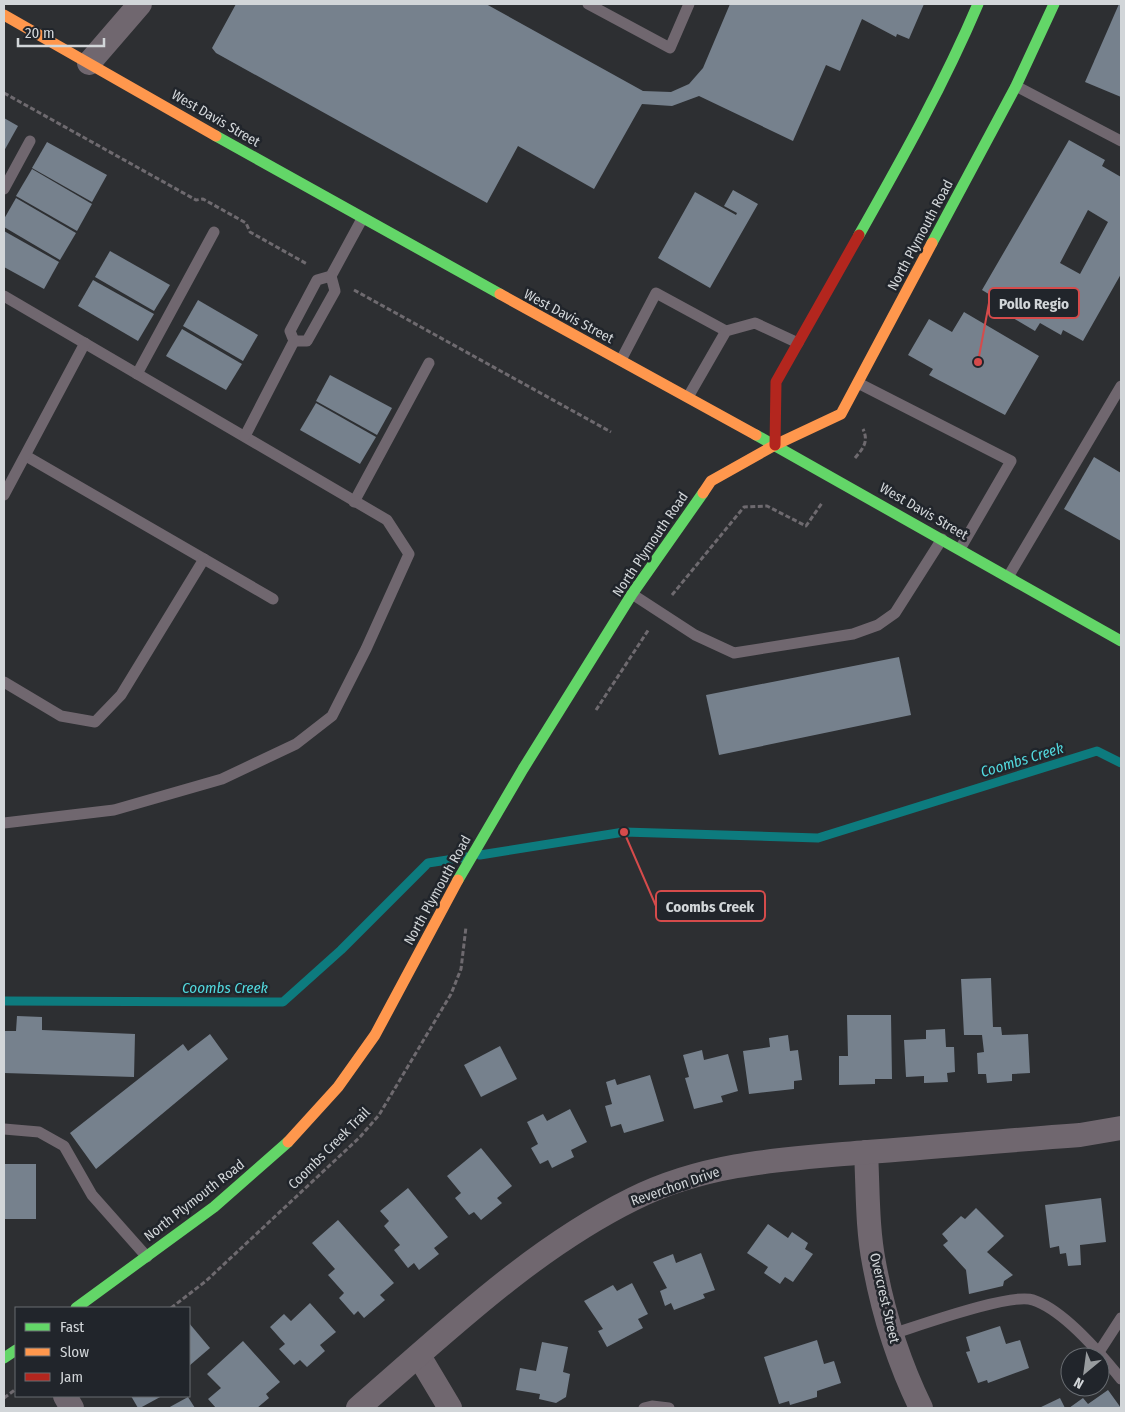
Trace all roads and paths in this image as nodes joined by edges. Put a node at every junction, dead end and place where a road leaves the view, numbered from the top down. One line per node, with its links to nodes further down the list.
1 (140, 4): 7 (street)
2 (588, 4): 3 (lane)
3 (689, 4)
4 (978, 4): 22 (street)
5 (1054, 4): 8 (street, North Plymouth Road)
6 (4, 15): 7 (street, West Davis Street)
7 (89, 63): 13 (street, West Davis Street)
8 (1016, 86): 11 (lane); 26 (street, North Plymouth Road)
9 (4, 93): 15 (path)
10 (30, 141): 12 (lane)
11 (1121, 141)
12 (4, 189)
13 (362, 219): 16 (lane); 23 (street, West Davis Street)
14 (214, 232): 25 (lane)
15 (313, 266)
16 (330, 276): 20 (lane); 20 (lane)
17 (354, 289): 29 (path)
18 (4, 296): 21 (lane)
19 (726, 330): 22 (lane); 23 (lane); 28 (lane)
20 (294, 341): 30 (lane)
21 (85, 344): 25 (lane); 32 (lane)
22 (798, 344): 31 (street)
23 (620, 361): 28 (street, West Davis Street)
24 (429, 364): 34 (lane)
25 (137, 374): 30 (lane)
26 (858, 383): 31 (street, North Plymouth Road); 36 (lane)
27 (1121, 386): 38 (lane)
28 (688, 397): 31 (street, West Davis Street)
29 (611, 432)
30 (245, 436): 34 (lane)
31 (775, 445): 35 (street, West Davis Street); 39 (street, North Plymouth Road)
32 (26, 456): 33 (lane); 37 (lane)
33 (4, 495)
34 (354, 502): 43 (lane)
35 (942, 539): 36 (street, West Davis Street); 39 (lane)
36 (960, 549): 38 (street, West Davis Street)
37 (204, 559): 40 (lane); 42 (lane)
38 (1008, 577): 41 (street, West Davis Street)
39 (632, 594): 48 (street, North Plymouth Road)
40 (273, 599)
41 (1121, 641)
42 (4, 682)
43 (4, 823)
44 (466, 918): 50 (path, Coombs Creek Trail)
45 (1121, 1128): 47 (street, Reverchon Drive)
46 (4, 1129): 48 (lane)
47 (866, 1152): 52 (street, Overcrest Street); 56 (street, Reverchon Drive)
48 (146, 1257): 49 (street, North Plymouth Road)
49 (77, 1307)
50 (172, 1307)
51 (1121, 1318): 54 (lane)
52 (892, 1334): 53 (lane); 68 (street, Overcrest Street)
53 (1094, 1347)
54 (1102, 1347)
55 (15, 1351): 57 (street)
56 (419, 1356): 64 (street, Reverchon Drive); 65 (street)
57 (4, 1358)
58 (1110, 1366): 59 (lane)
59 (1121, 1379)
60 (15, 1390): 61 (path)
61 (4, 1396)
62 (66, 1397): 63 (street)
63 (72, 1408)
64 (358, 1408)
65 (450, 1408)
66 (644, 1408): 67 (lane)
67 (669, 1408)
68 (921, 1408)

